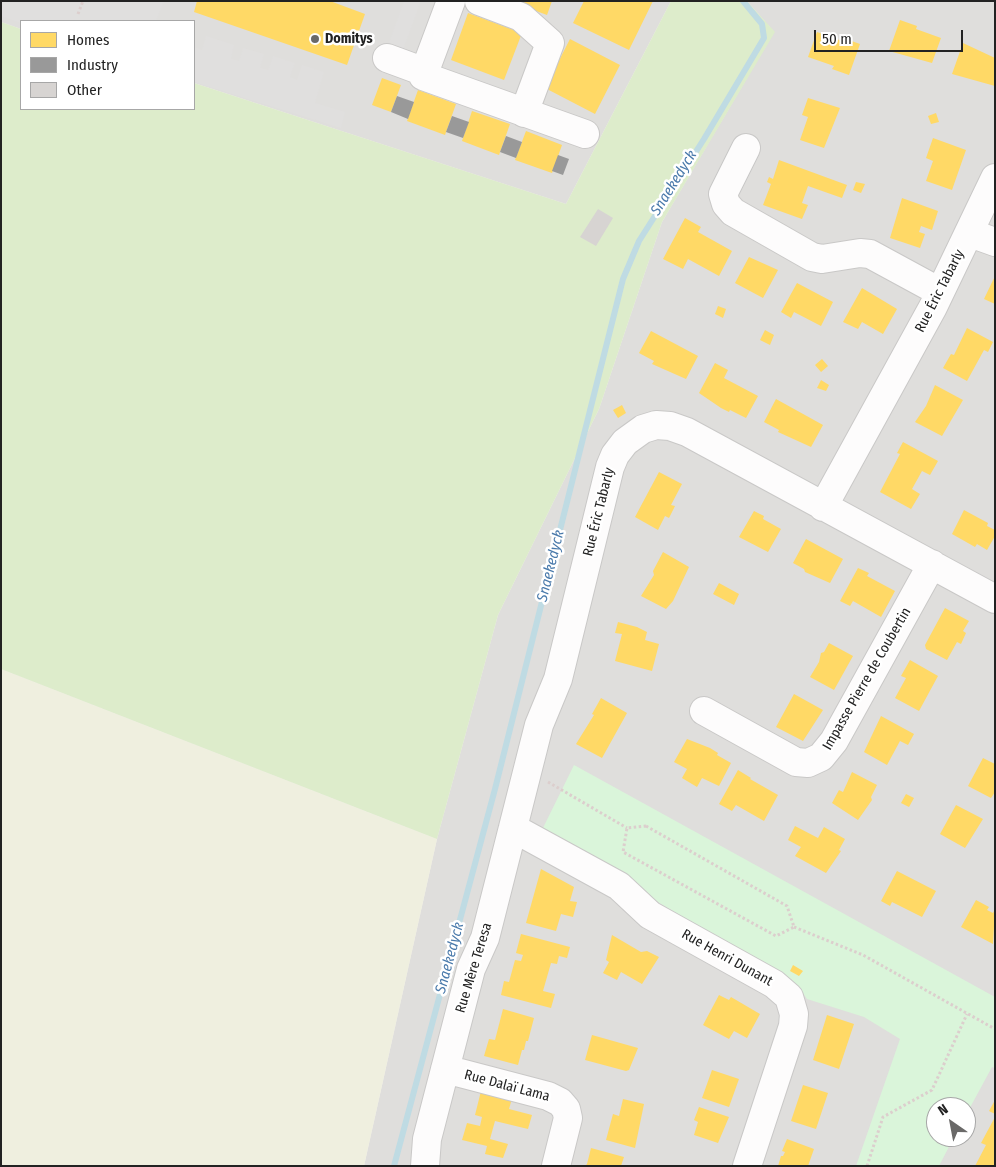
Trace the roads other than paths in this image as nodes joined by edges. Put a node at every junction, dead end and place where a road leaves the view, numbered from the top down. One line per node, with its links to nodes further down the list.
1 (450, 1): 4 (street)
2 (479, 1): 5 (street)
3 (387, 58): 4 (street)
4 (424, 74): 5 (street)
5 (524, 112): 6 (street)
6 (585, 134)
7 (746, 148): 11 (street)
8 (995, 178): 9 (street, Rue Éric Tabarly)
9 (970, 233): 10 (street); 11 (street, Rue Éric Tabarly)
10 (995, 242)
11 (940, 292): 12 (street, Rue Éric Tabarly)
12 (823, 507): 13 (street, Rue Éric Tabarly); 16 (street, Rue Éric Tabarly)
13 (932, 564): 14 (street, Rue Éric Tabarly); 15 (street, Impasse Pierre de Coubertin)
14 (995, 599)
15 (704, 711)
16 (528, 771): 17 (street, Rue Mère Teresa)
17 (514, 828): 18 (street, Rue Mère Teresa); 21 (street, Rue Henri Dunant)
18 (445, 1069): 19 (street, Rue Mère Teresa); 20 (street, Rue Dalaï Lama)
19 (425, 1166)
20 (556, 1166)
21 (747, 1166)

